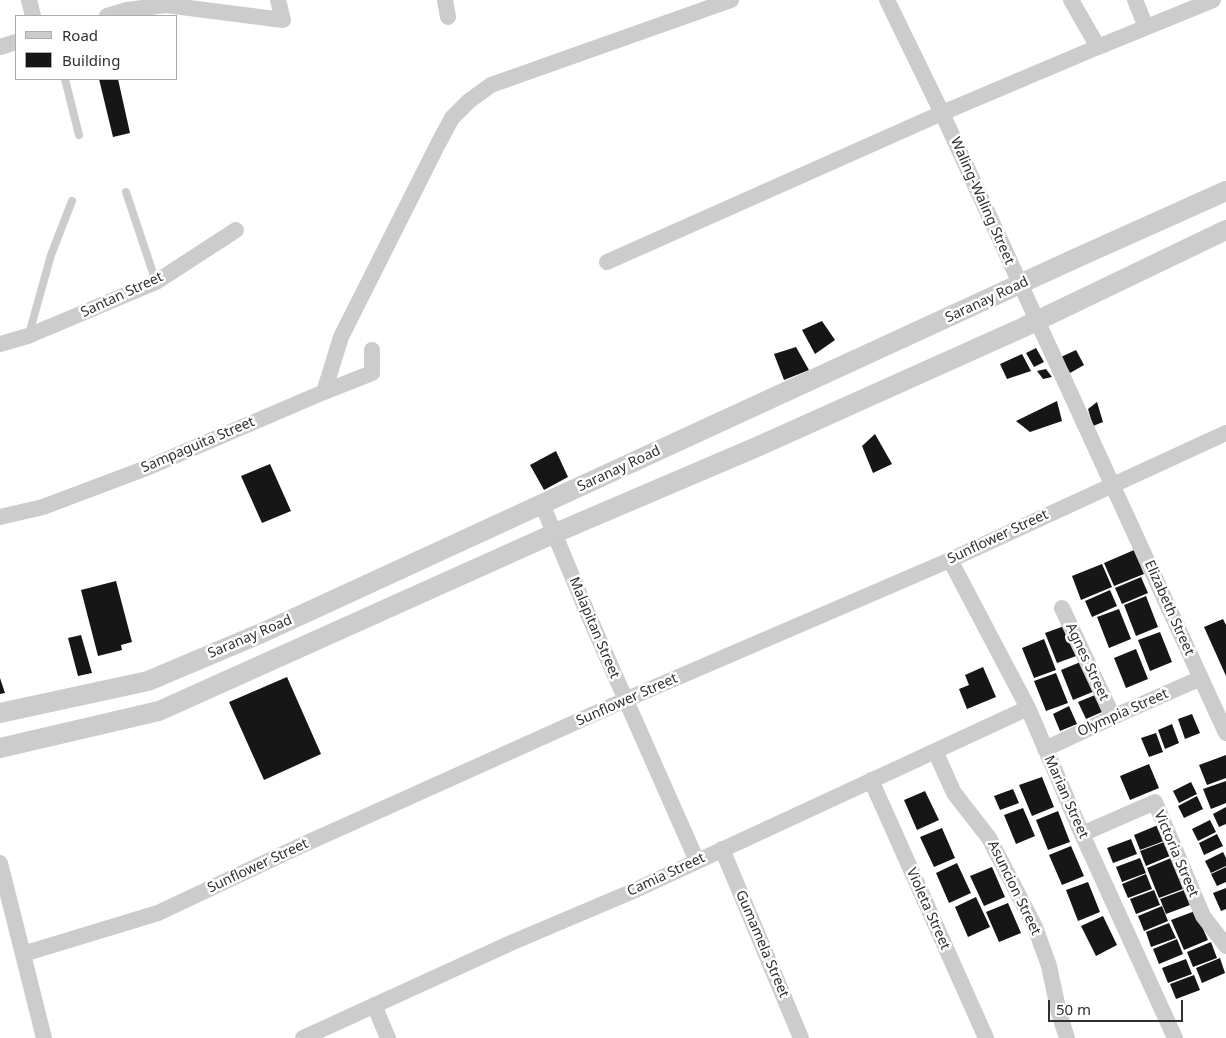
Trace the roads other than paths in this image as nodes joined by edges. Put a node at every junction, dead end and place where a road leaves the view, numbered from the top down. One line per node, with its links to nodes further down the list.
1 (29, 0): 10 (street)
2 (278, 0): 9 (street)
3 (445, 0): 12 (street)
4 (731, 0): 32 (street)
5 (887, 0): 18 (street, Waling-Waling Street)
6 (1071, 0): 15 (street)
7 (1135, 0): 13 (street)
8 (1213, 0): 13 (street)
9 (126, 5): 11 (street)
10 (33, 15)
11 (109, 15)
12 (448, 17)
13 (1146, 27): 15 (street)
14 (15, 42): 16 (street)
15 (1098, 46): 18 (street)
16 (0, 47)
17 (66, 80): 19 (lane)
18 (942, 113): 25 (street); 27 (street, Waling-Waling Street)
19 (79, 135)
20 (1226, 191): 27 (street, Saranay Road)
21 (126, 192): 26 (lane)
22 (72, 201): 29 (lane)
23 (236, 230): 26 (street, Santan Street)
24 (1226, 230): 28 (street, Saranay Road)
25 (606, 262)
26 (156, 282): 29 (street, Santan Street)
27 (1020, 285): 28 (street, Waling-Waling Street); 35 (street, Saranay Road)
28 (1037, 321): 34 (street, Waling-Waling Street); 37 (street, Saranay Road)
29 (28, 336): 30 (street, Santan Street)
30 (0, 344)
31 (372, 350): 32 (street, Sampaguita Street)
32 (324, 392): 36 (street, Sampaguita Street)
33 (1226, 433): 34 (street, Sunflower Street)
34 (1113, 484): 38 (street, Sunflower Street); 40 (street, Elizabeth Street)
35 (542, 504): 37 (street, Malapitan Street); 43 (street, Saranay Road)
36 (0, 517)
37 (553, 534): 41 (street, Malapitan Street); 46 (street, Saranay Road)
38 (950, 560): 41 (street, Sunflower Street); 42 (street, Marian Street)
39 (1062, 608): 44 (street, Agnes Street)
40 (1201, 678): 44 (street, Olympia Street); 45 (street, Elizabeth Street)
41 (626, 700): 52 (street, Malapitan Street); 55 (street, Sunflower Street)
42 (1028, 708): 47 (street, Marian Street); 48 (street, Camia Street)
43 (0, 713)
44 (1113, 717): 47 (street, Olympia Street)
45 (1226, 732)
46 (0, 748)
47 (1045, 749): 50 (street, Marian Street)
48 (935, 751): 49 (street, Camia Street); 62 (street, Asuncion Street)
49 (871, 780): 51 (street, Camia Street); 61 (street, Violeta Street)
50 (1082, 834): 54 (street, Victoria Street); 63 (street, Marian Street)
51 (722, 849): 52 (street, Camia Street); 60 (street, Gumamela Street)
52 (697, 861): 56 (street, Camia Street)
53 (0, 863): 55 (street)
54 (1226, 946)
55 (24, 954): 57 (street)
56 (374, 1005): 58 (street, Camia Street); 59 (street)
57 (44, 1038)
58 (303, 1038)
59 (388, 1038)
60 (801, 1038)
61 (986, 1038)
62 (1067, 1038)
63 (1175, 1038)

